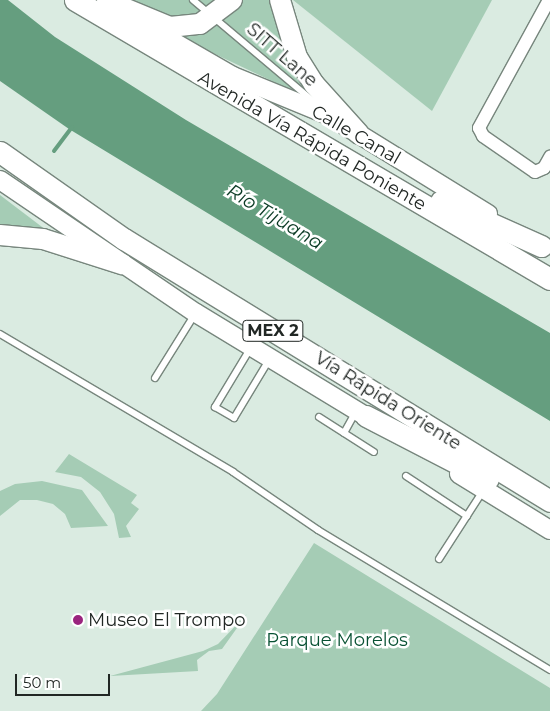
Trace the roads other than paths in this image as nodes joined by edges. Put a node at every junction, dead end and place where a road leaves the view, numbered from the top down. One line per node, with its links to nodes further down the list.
1 (75, 0): 11 (highway, Avenida Vía Rápida Poniente)
2 (106, 0): 7 (main road); 8 (main road, Calle Canal)
3 (193, 0): 7 (lane, SITT Lane)
4 (232, 0): 7 (main road)
5 (280, 0): 9 (main road)
6 (549, 0): 12 (street)
7 (214, 15): 8 (lane, SITT Lane)
8 (328, 115): 9 (main road, Calle Canal)
9 (359, 134): 15 (main road, Calle Canal)
10 (0, 152): 29 (highway, Vía Rápida Oriente / MEX 2)
11 (338, 155): 15 (highway); 17 (highway, Avenida Vía Rápida Poniente)
12 (550, 157)
13 (0, 180): 16 (main road)
14 (0, 235): 16 (main road)
15 (546, 249)
16 (122, 264): 18 (main road)
17 (550, 279)
18 (196, 312): 20 (main road); 22 (lane)
19 (0, 334): 34 (lane)
20 (252, 345): 21 (main road); 21 (lane)
21 (271, 357): 23 (main road)
22 (155, 378)
23 (361, 413): 25 (lane); 28 (main road); 30 (highway)
24 (320, 417): 25 (lane)
25 (344, 432): 26 (lane)
26 (374, 452)
27 (406, 476): 31 (lane)
28 (484, 490): 31 (lane); 32 (main road)
29 (550, 502)
30 (550, 514)
31 (467, 516): 33 (lane)
32 (550, 530)
33 (439, 559)
34 (550, 670)

